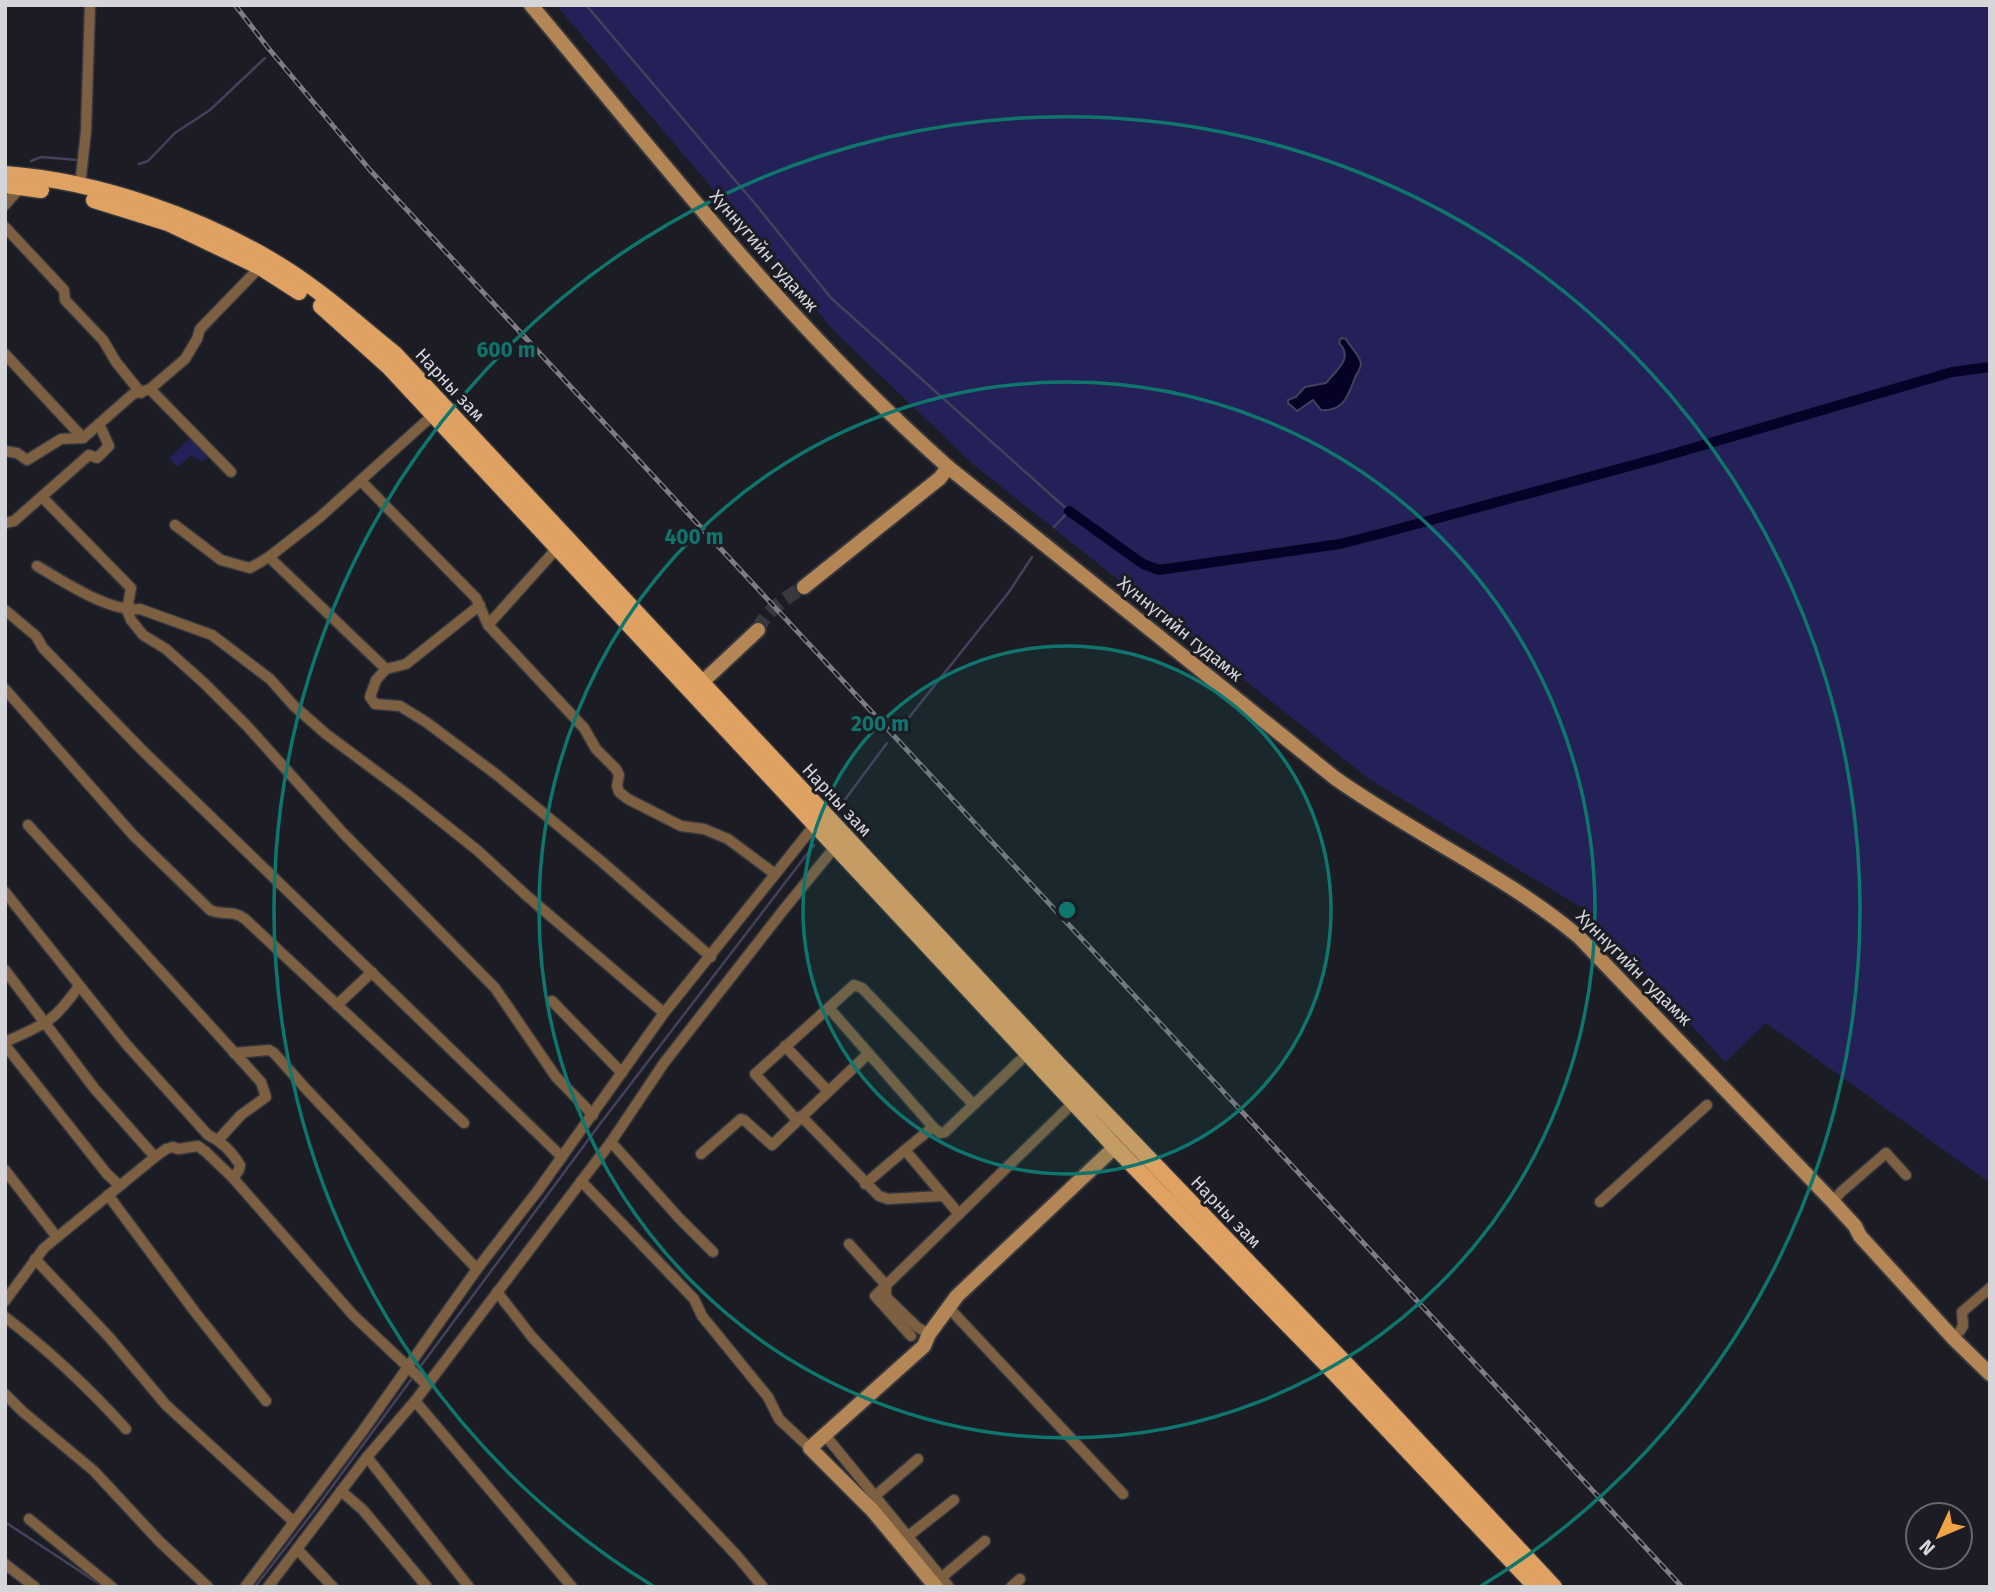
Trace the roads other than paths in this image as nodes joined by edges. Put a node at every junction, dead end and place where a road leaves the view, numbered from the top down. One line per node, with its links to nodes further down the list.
1 (90, 5): 5 (street)
2 (531, 5): 15 (main road, Хүннүгийн гудамж)
3 (5, 174): 5 (main road, Нарны зам)
4 (13, 186): 6 (street); 8 (main road, Нарны зам)
5 (80, 186): 21 (main road, Нарны зам)
6 (5, 205)
7 (5, 227): 10 (street)
8 (260, 267): 10 (street); 11 (main road, Нарны зам)
9 (5, 354): 13 (street)
10 (145, 391): 12 (street); 16 (street)
11 (433, 415): 17 (street); 21 (main road, Нарны зам)
12 (99, 424): 13 (street); 18 (street)
13 (83, 438): 14 (street)
14 (5, 451)
15 (948, 467): 24 (main road); 79 (main road, Хүннүгийн гудамж)
16 (231, 472)
17 (360, 481): 22 (street); 25 (street)
18 (42, 497): 19 (street); 27 (street)
19 (5, 523)
20 (175, 524): 22 (street)
21 (562, 543): 28 (street); 31 (main road, Нарны зам)
22 (269, 557): 30 (street)
23 (37, 566): 27 (street)
24 (804, 587)
25 (480, 606): 28 (street); 30 (street)
26 (5, 610): 40 (street)
27 (127, 610): 45 (street); 57 (street)
28 (488, 625): 36 (street)
29 (758, 629): 31 (main road)
30 (386, 669): 38 (street)
31 (697, 688): 33 (main road, Нарны зам)
32 (5, 689): 43 (street)
33 (819, 819): 35 (main road, Нарны зам); 36 (street); 133 (main road, Нарны зам)
34 (28, 825): 49 (street)
35 (835, 847): 50 (main road, Нарны зам); 63 (street)
36 (775, 874): 38 (street)
37 (5, 892): 41 (street)
38 (711, 957): 45 (street)
39 (5, 970): 46 (street)
40 (372, 972): 43 (street); 69 (street)
41 (79, 986): 46 (street); 61 (street)
42 (552, 1001): 52 (street)
43 (337, 1005): 59 (street)
44 (828, 1008): 48 (street); 51 (street); 55 (street)
45 (664, 1013): 52 (street)
46 (46, 1024): 47 (street); 68 (street)
47 (5, 1044): 75 (street)
48 (785, 1046): 53 (street); 58 (street)
49 (234, 1053): 62 (street); 86 (street)
50 (1028, 1053): 54 (main road, Нарны зам); 55 (street)
51 (868, 1054): 53 (street); 60 (street)
52 (622, 1073): 57 (street)
53 (828, 1091): 58 (street)
54 (1074, 1102): 65 (main road, Нарны зам); 80 (street)
55 (973, 1104): 60 (street)
56 (1707, 1105): 78 (street)
57 (593, 1115): 69 (street)
58 (799, 1118): 67 (street); 74 (street)
59 (464, 1123)
60 (933, 1128): 66 (street)
61 (208, 1135): 62 (street); 64 (street)
62 (218, 1140): 72 (street)
63 (611, 1142): 73 (street); 84 (street)
64 (198, 1146): 68 (street); 72 (street)
65 (1115, 1147): 91 (main road); 132 (main road, Нарны зам)
66 (905, 1150): 74 (street); 77 (street)
67 (701, 1154)
68 (155, 1157): 75 (street)
69 (562, 1157): 86 (street)
70 (5, 1170): 82 (street)
71 (1906, 1175): 79 (street)
72 (233, 1178): 97 (street)
73 (581, 1181): 89 (street); 105 (street)
74 (865, 1184): 77 (street)
75 (119, 1185): 76 (street)
76 (108, 1195): 82 (street); 101 (street)
77 (942, 1196): 80 (street)
78 (1600, 1202)
79 (1833, 1202): 81 (main road, Хүннүгийн гудамж)
80 (959, 1214): 87 (street)
81 (1855, 1226): 93 (main road, Хүннүгийн гудамж); 98 (main road, Хүннүгийн гудамж)
82 (56, 1236): 85 (street)
83 (849, 1244): 87 (street)
84 (712, 1252)
85 (35, 1259): 90 (street); 113 (street)
86 (477, 1269): 97 (street)
87 (887, 1286): 94 (street); 95 (street)
88 (1990, 1288): 93 (street)
89 (497, 1292): 99 (street); 129 (street)
90 (5, 1301)
91 (949, 1308): 94 (main road); 109 (street)
92 (5, 1317): 103 (street)
93 (1960, 1331): 96 (main road, Хүннүгийн гудамж)
94 (929, 1334): 104 (main road)
95 (911, 1336)
96 (1990, 1362)
97 (408, 1368): 99 (street); 113 (street)
98 (1990, 1374)
99 (423, 1381): 102 (street)
100 (5, 1394): 122 (street)
101 (266, 1401)
102 (415, 1401): 106 (street); 128 (street)
103 (125, 1429)
104 (825, 1435): 105 (main road); 110 (street)
105 (810, 1448): 119 (main road)
106 (367, 1457): 108 (street); 127 (street)
107 (918, 1459): 110 (street)
108 (341, 1491): 116 (street); 126 (street)
109 (1123, 1494)
110 (874, 1496): 114 (street)
111 (954, 1500): 114 (street)
112 (29, 1519): 121 (street)
113 (293, 1521): 123 (street)
114 (907, 1537): 119 (street)
115 (985, 1541): 119 (street)
116 (296, 1549): 124 (street); 125 (street)
117 (5, 1564): 120 (street)
118 (1020, 1579): 131 (street)
119 (938, 1582): 130 (street)
120 (36, 1587)
121 (112, 1587)
122 (208, 1587)
123 (245, 1587)
124 (268, 1587)
125 (332, 1587)
126 (427, 1587)
127 (469, 1587)
128 (572, 1587)
129 (763, 1587)
130 (949, 1587)
131 (1011, 1587)
132 (1536, 1587)
133 (1554, 1587)

